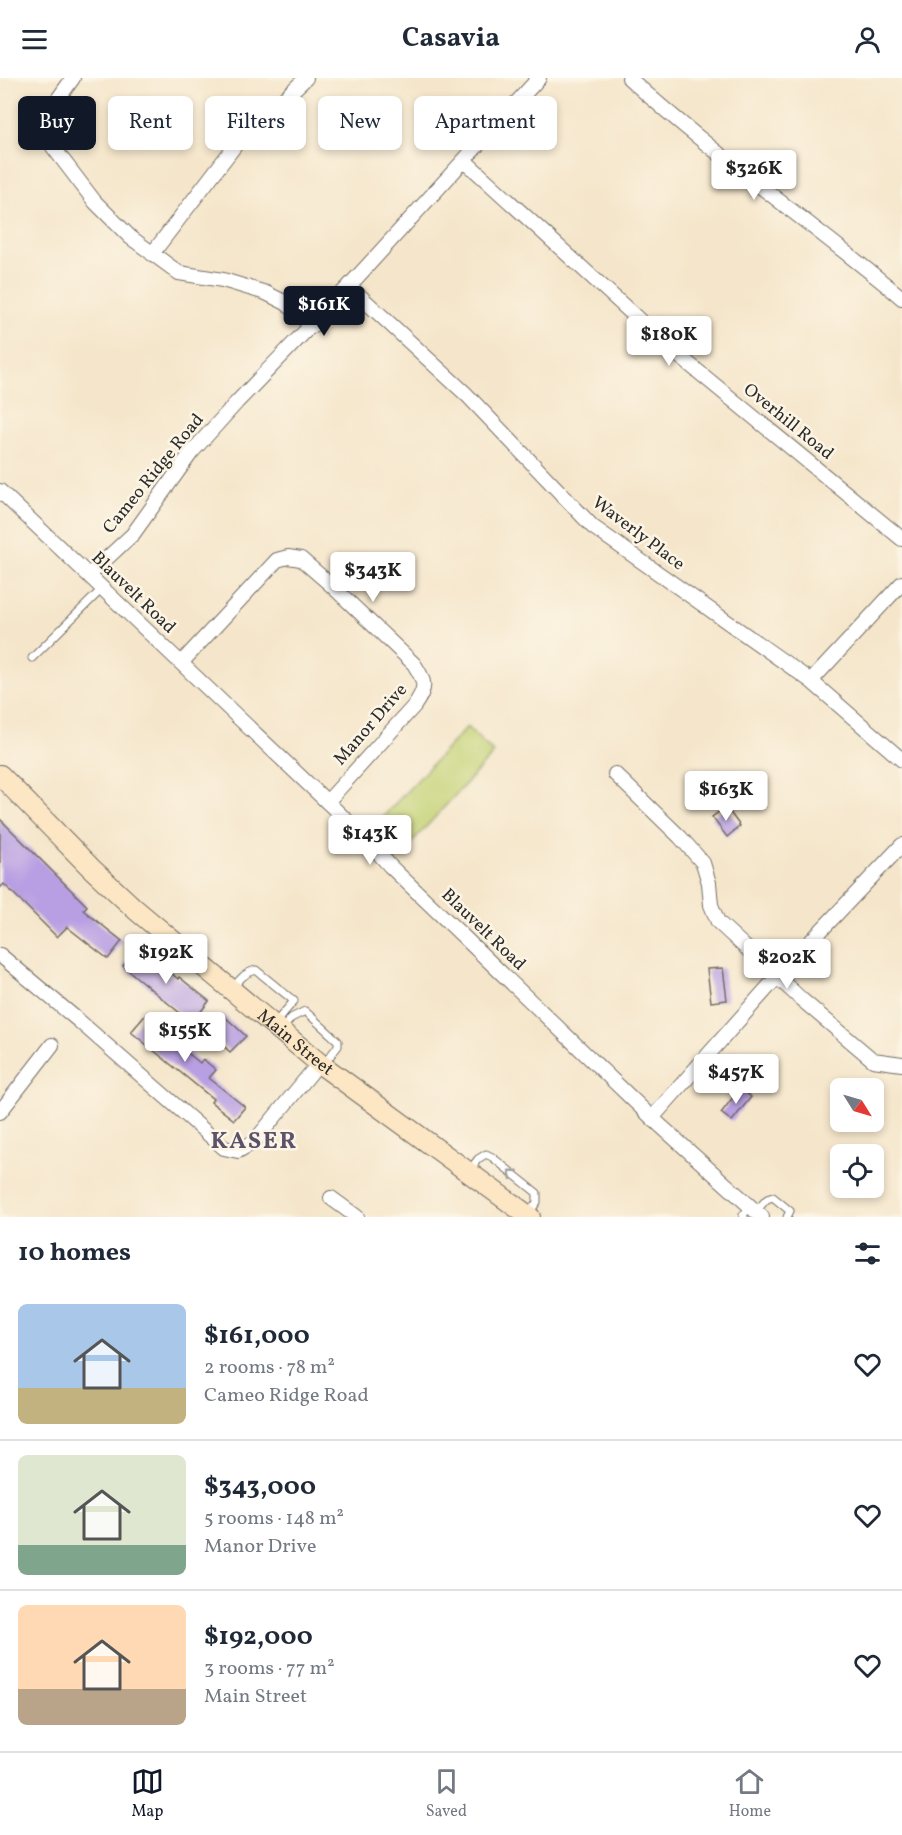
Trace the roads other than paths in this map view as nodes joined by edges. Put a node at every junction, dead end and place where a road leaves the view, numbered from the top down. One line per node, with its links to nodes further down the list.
1 (73, 78): 6 (street)
2 (306, 78): 6 (street)
3 (539, 78): 5 (street, Cameo Ridge Road)
4 (629, 78): 8 (street)
5 (465, 161): 7 (street, Cameo Ridge Road); 11 (street, Overhill Road)
6 (152, 254): 9 (street)
7 (349, 286): 9 (street, Cameo Ridge Road); 17 (street, Waverly Place)
8 (902, 298)
9 (312, 326): 12 (street, Cameo Ridge Road)
10 (0, 491): 12 (street, Blauvelt Road)
11 (902, 539)
12 (89, 575): 14 (street, Blauvelt Road)
13 (902, 583): 17 (street)
14 (103, 588): 15 (lane); 16 (street, Blauvelt Road)
15 (32, 658)
16 (181, 663): 21 (street, Blauvelt Road); 21 (street, Manor Drive)
17 (811, 681): 18 (street, Waverly Place)
18 (902, 760)
19 (615, 774): 24 (street)
20 (0, 775): 25 (main road, Main Street)
21 (327, 802): 31 (street, Blauvelt Road)
22 (902, 845): 24 (street)
23 (0, 955): 28 (street)
24 (777, 977): 29 (street); 31 (street)
25 (231, 989): 26 (main road, Main Street); 26 (lane)
26 (278, 1028): 28 (main road, Main Street); 28 (lane)
27 (52, 1045): 30 (street)
28 (321, 1064): 32 (main road, Main Street)
29 (902, 1064)
30 (0, 1112)
31 (652, 1118): 34 (street, Blauvelt Road)
32 (468, 1172): 35 (main road, Main Street); 35 (lane, one-way to 32)
33 (331, 1198): 36 (street)
34 (753, 1213): 37 (lane)
35 (528, 1216)
36 (357, 1217)
37 (787, 1217)

